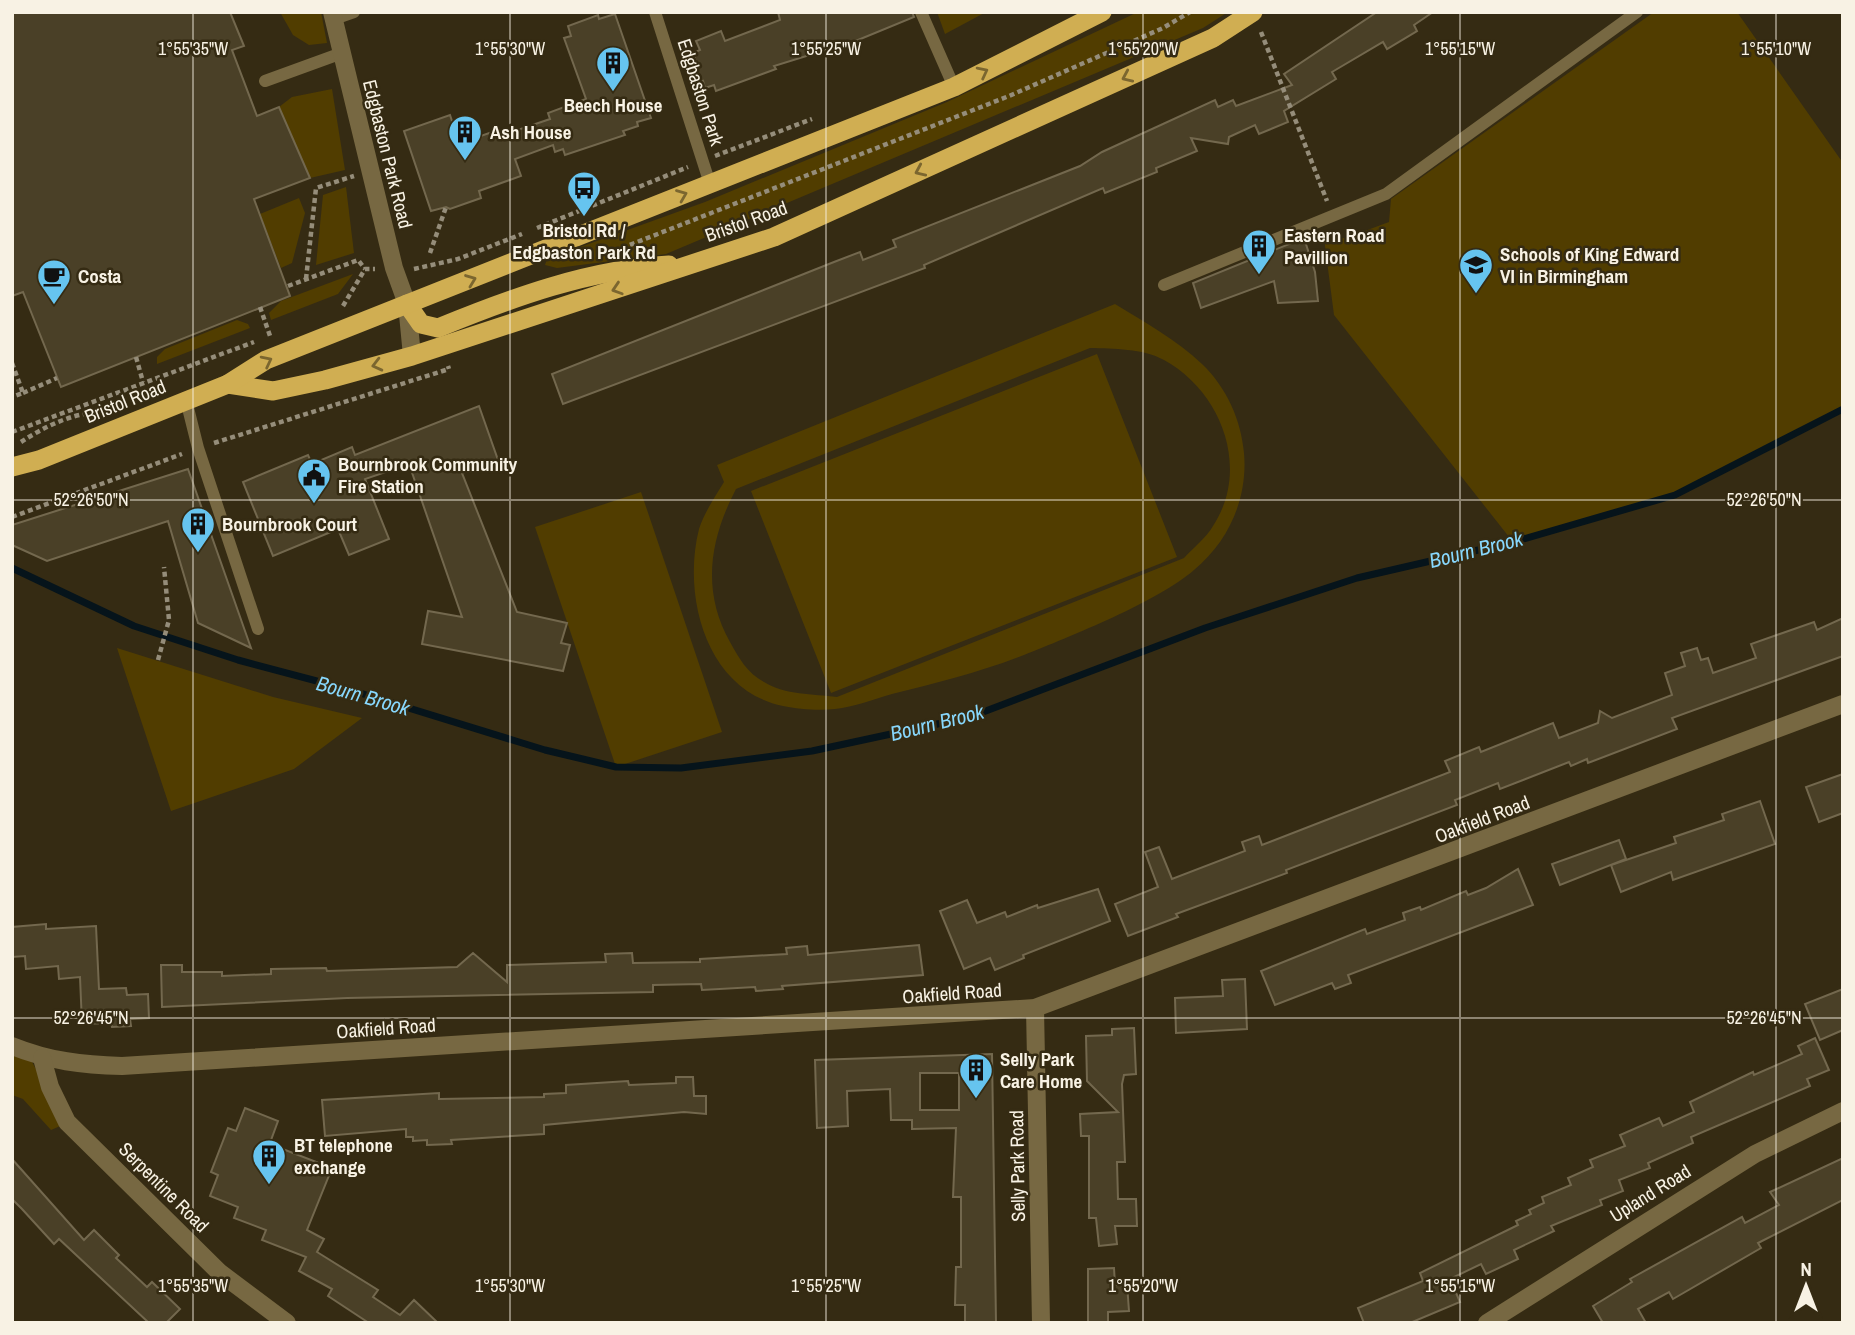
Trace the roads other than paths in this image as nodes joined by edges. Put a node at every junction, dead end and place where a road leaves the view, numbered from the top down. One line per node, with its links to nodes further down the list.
1 (354, 12): 7 (lane)
2 (655, 12): 11 (lane, Edgbaston Park)
3 (921, 12): 10 (lane)
4 (1102, 12): 10 (highway, Bristol Road, one-way to 4)
5 (1253, 12): 12 (highway, Bristol Road, one-way to 12)
6 (1637, 12): 13 (lane)
7 (333, 16): 8 (street, Edgbaston Park Road)
8 (342, 53): 9 (lane); 14 (street, Edgbaston Park Road)
9 (265, 81)
10 (954, 87): 11 (highway, Bristol Road)
11 (710, 184): 14 (highway, Bristol Road, one-way to 11)
12 (692, 264): 14 (highway); 15 (highway, Bristol Road, one-way to 15)
13 (1164, 285)
14 (407, 304): 15 (street, Edgbaston Park Road); 16 (highway, Bristol Road, one-way to 14)
15 (412, 356): 16 (highway, Bristol Road, one-way to 16)
16 (228, 384): 17 (highway, Bristol Road)
17 (186, 400): 18 (highway, Bristol Road); 21 (lane)
18 (39, 460): 19 (highway, Bristol Road); 20 (highway, Bristol Road)
19 (12, 467)
20 (12, 479)
21 (258, 629)
22 (1843, 704): 23 (street, Oakfield Road)
23 (1035, 1009): 25 (street, Oakfield Road); 28 (street, Selly Park Road)
24 (12, 1046): 25 (street, Oakfield Road)
25 (42, 1058): 27 (street, Serpentine Road)
26 (1843, 1111): 29 (street, Upland Road)
27 (287, 1323)
28 (1041, 1323)
29 (1487, 1323)

